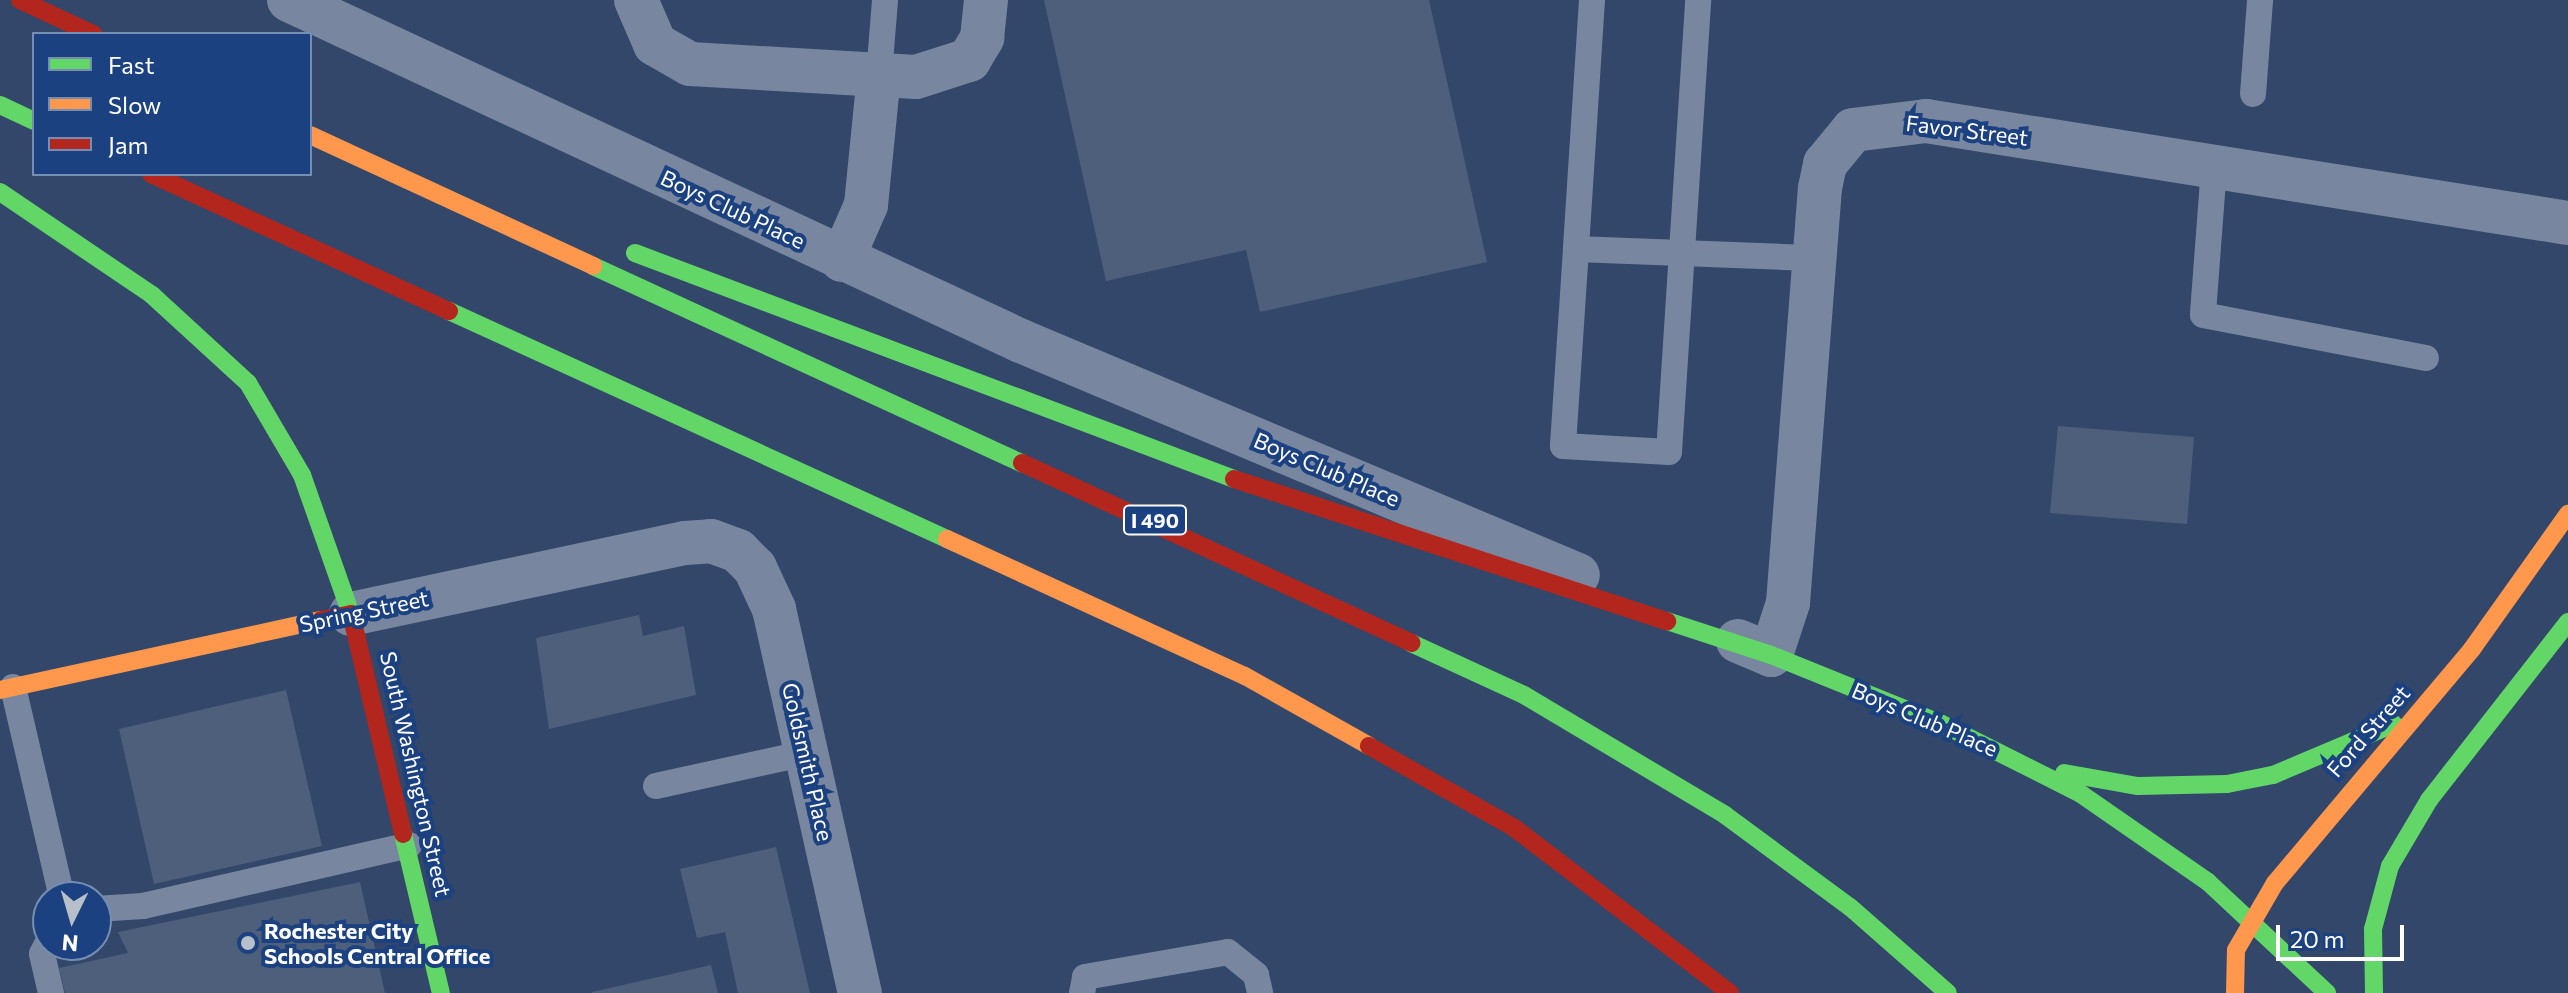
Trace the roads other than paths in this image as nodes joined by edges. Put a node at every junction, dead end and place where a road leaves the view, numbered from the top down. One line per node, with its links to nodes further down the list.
1 (20, 0): 9 (main road)
2 (289, 0): 25 (street, Boys Club Place)
3 (636, 0): 10 (street)
4 (885, 0): 10 (lane)
5 (986, 0): 10 (street)
6 (1592, 0): 22 (lane)
7 (1698, 0): 23 (lane)
8 (2260, 0): 11 (lane)
9 (89, 32)
10 (879, 75): 25 (street)
11 (2253, 94)
12 (0, 105): 13 (main road)
13 (32, 120)
14 (312, 133): 19 (main road)
15 (312, 133): 48 (main road, I 490)
16 (2214, 167): 20 (street, Favor Street); 24 (street, Favor Street); 26 (lane)
17 (155, 176): 47 (main road)
18 (0, 192): 29 (main road, South Washington Street)
19 (549, 221)
20 (2568, 223)
21 (608, 243): 31 (main road)
22 (1576, 249): 23 (lane); 23 (lane)
23 (1682, 253): 24 (lane)
24 (1815, 258): 31 (street, Favor Street)
25 (842, 260): 31 (street, Boys Club Place)
26 (2426, 358)
27 (2568, 514): 33 (main road, Ford Street)
28 (730, 546): 29 (street, Spring Street); 34 (street, Goldsmith Place)
29 (351, 614): 32 (main road, Spring Street); 37 (main road, South Washington Street)
30 (2568, 622): 51 (main road)
31 (1771, 655): 35 (main road, Boys Club Place)
32 (6, 689): 38 (lane)
33 (2423, 705): 35 (main road); 40 (main road, Ford Street)
34 (806, 753): 36 (lane); 44 (street, Goldsmith Place)
35 (2009, 754): 40 (main road, Boys Club Place)
36 (656, 786)
37 (409, 845): 39 (lane); 43 (main road, South Washington Street)
38 (58, 881)
39 (112, 908)
40 (2251, 919): 49 (main road, Ford Street); 50 (main road, Boys Club Place)
41 (44, 961): 42 (lane)
42 (51, 993)
43 (441, 993)
44 (860, 993)
45 (1082, 993): 46 (lane)
46 (1260, 993)
47 (1730, 993)
48 (1948, 993)
49 (2235, 993)
50 (2327, 993)
51 (2374, 993)

